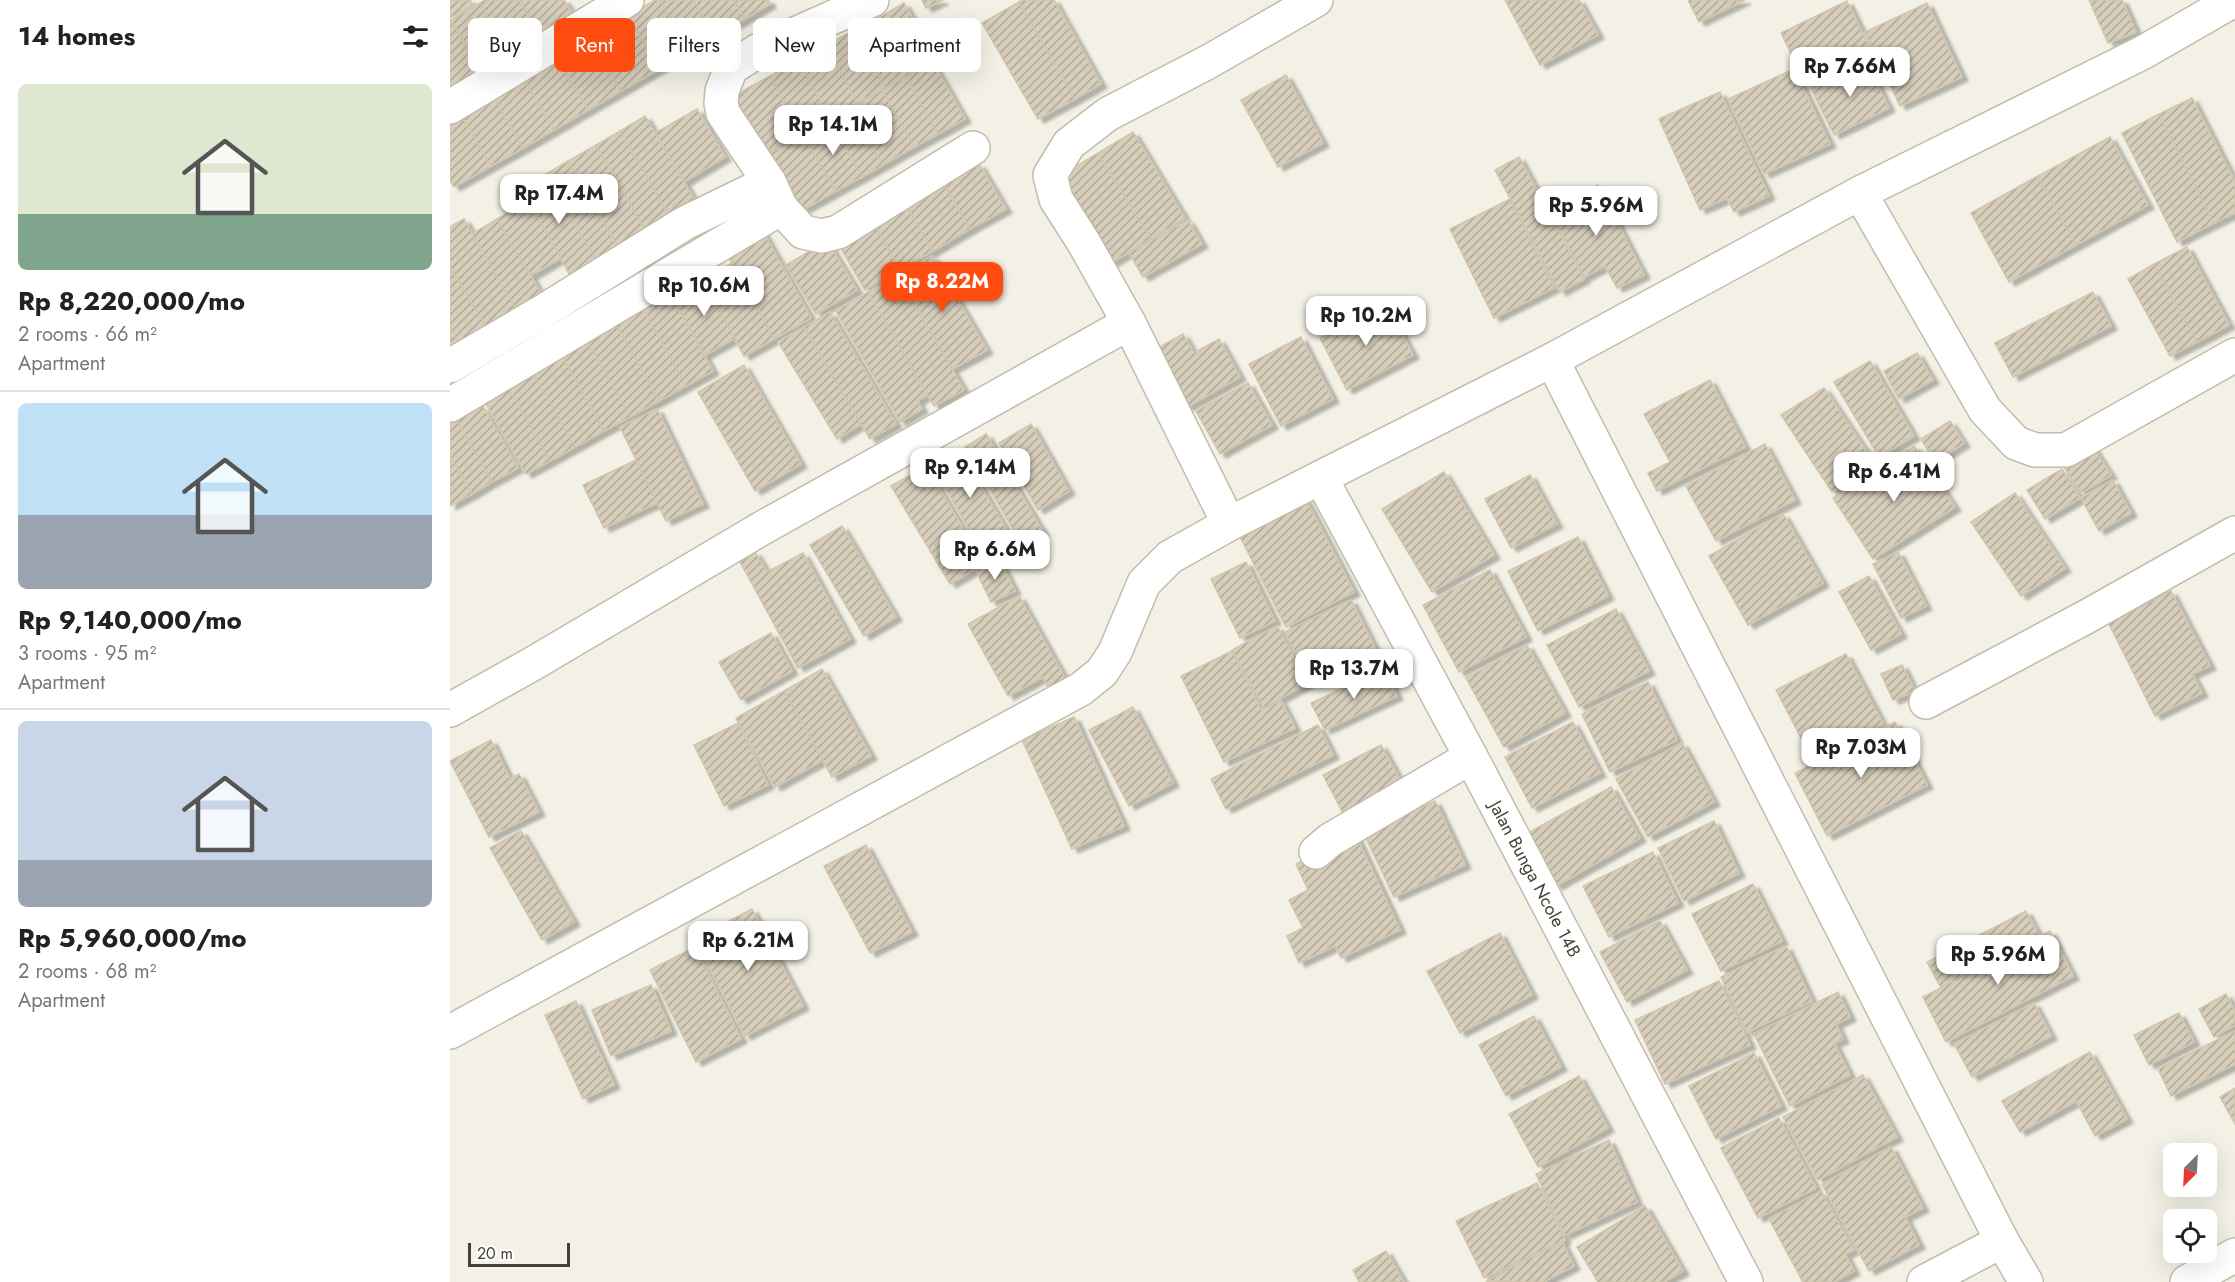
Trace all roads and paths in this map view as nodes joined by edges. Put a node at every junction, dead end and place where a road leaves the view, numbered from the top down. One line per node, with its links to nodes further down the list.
1 (873, 0): 8 (street)
2 (1316, 0): 9 (street)
3 (2234, 0): 7 (street)
4 (609, 4): 5 (street)
5 (450, 107)
6 (973, 148): 8 (street)
7 (1860, 193): 10 (street); 11 (street)
8 (775, 195): 12 (street); 13 (street)
9 (1129, 323): 15 (street); 18 (street)
10 (2235, 355)
11 (1552, 360): 14 (street); 22 (street)
12 (450, 366)
13 (450, 405)
14 (1321, 478): 15 (street); 19 (street, Jalan Bunga Ncole 14B)
15 (1229, 524): 21 (street)
16 (2235, 533): 17 (street)
17 (1926, 702)
18 (450, 710)
19 (1472, 757): 20 (street); 24 (street, Jalan Bunga Ncole 14B)
20 (1316, 852)
21 (450, 1032)
22 (2002, 1241): 25 (street); 26 (street)
23 (2235, 1255): 27 (street)
24 (1746, 1282)
25 (1924, 1282)
26 (2026, 1282)
27 (2187, 1282)

